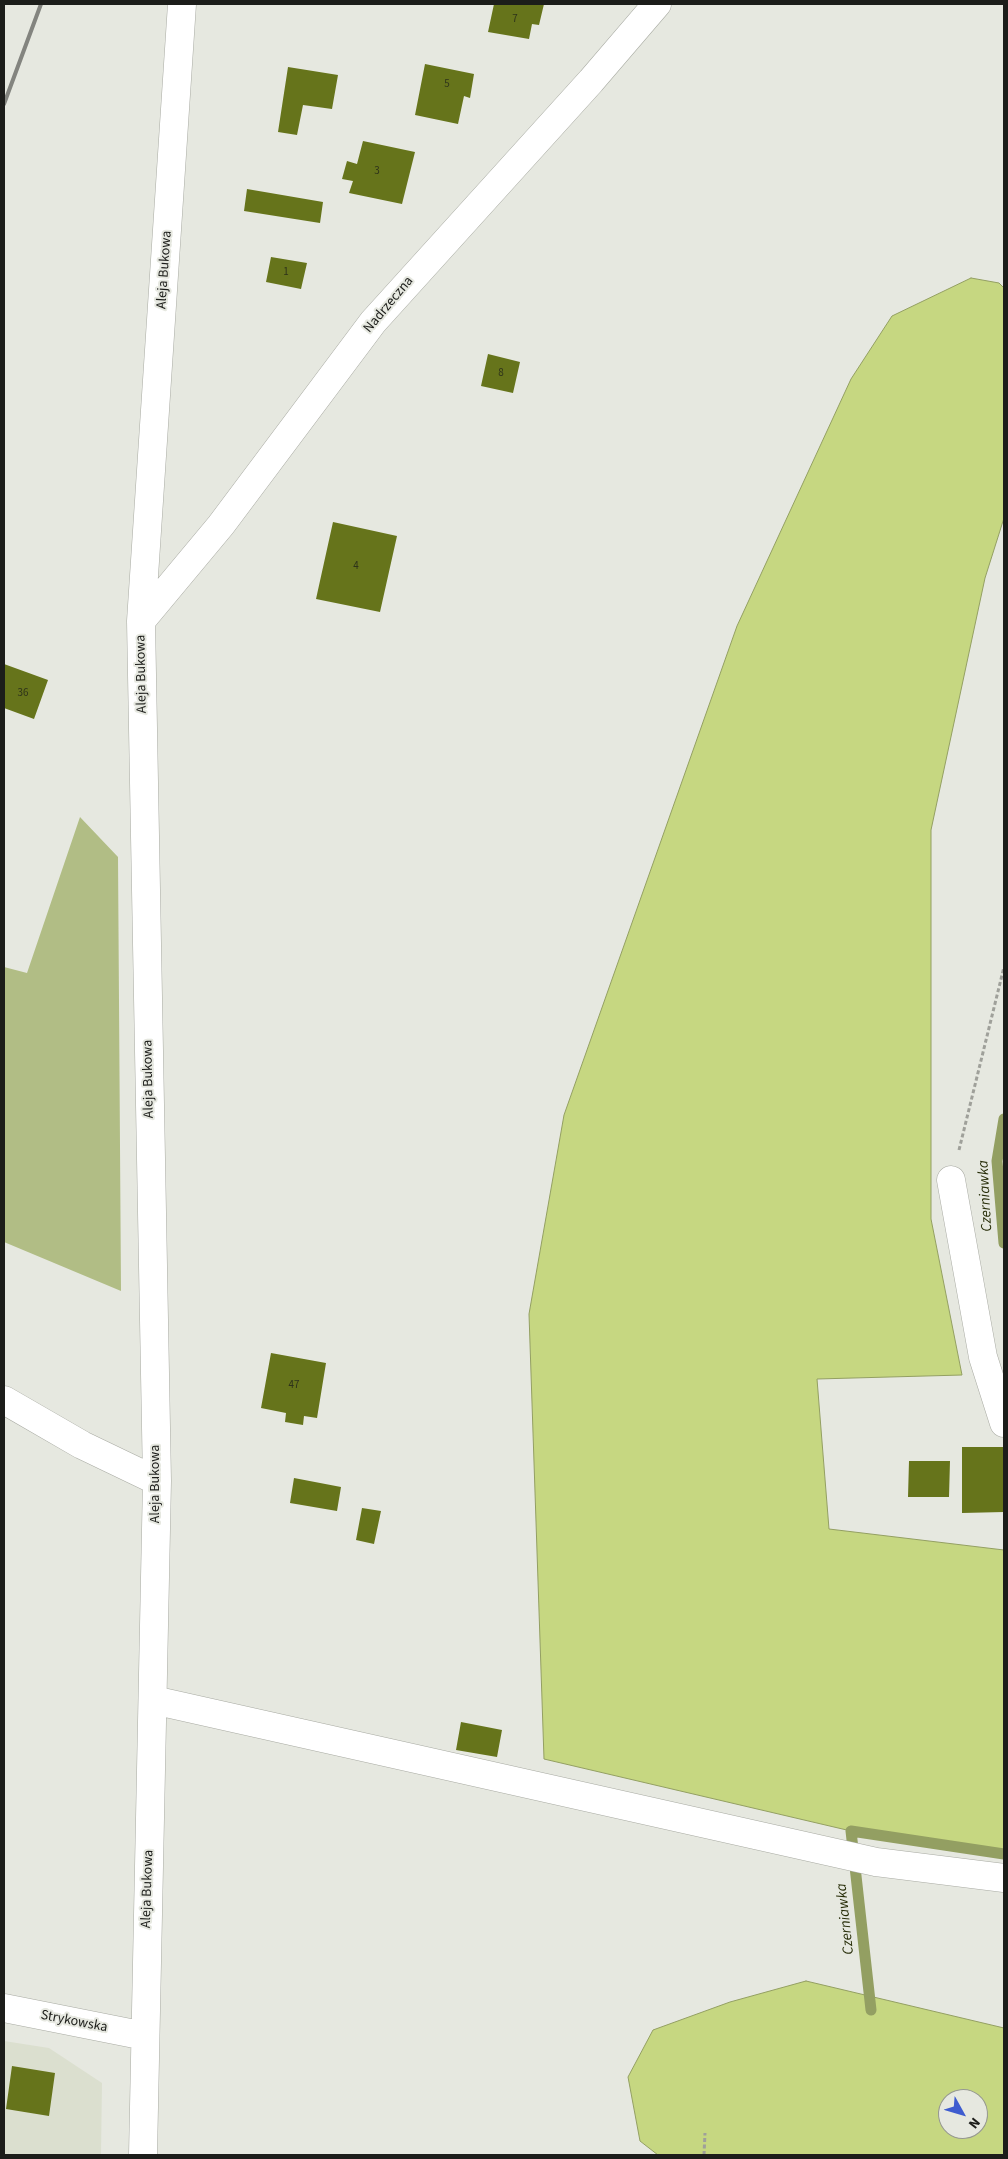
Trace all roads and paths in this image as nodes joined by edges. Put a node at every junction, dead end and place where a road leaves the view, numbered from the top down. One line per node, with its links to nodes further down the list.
1 (182, 4): 3 (street, Aleja Bukowa)
2 (657, 4): 3 (street, Nadrzeczna)
3 (140, 621): 8 (street, Aleja Bukowa)
4 (1004, 967): 5 (path)
5 (951, 1180): 7 (street)
6 (4, 1400): 8 (street)
7 (1004, 1423)
8 (157, 1481): 9 (street, Aleja Bukowa)
9 (153, 1700): 10 (street); 12 (street, Aleja Bukowa)
10 (1004, 1878)
11 (4, 2008): 12 (street, Strykowska)
12 (144, 2036): 14 (street, Aleja Bukowa)
13 (704, 2133): 15 (path)
14 (143, 2155)
15 (704, 2155)

